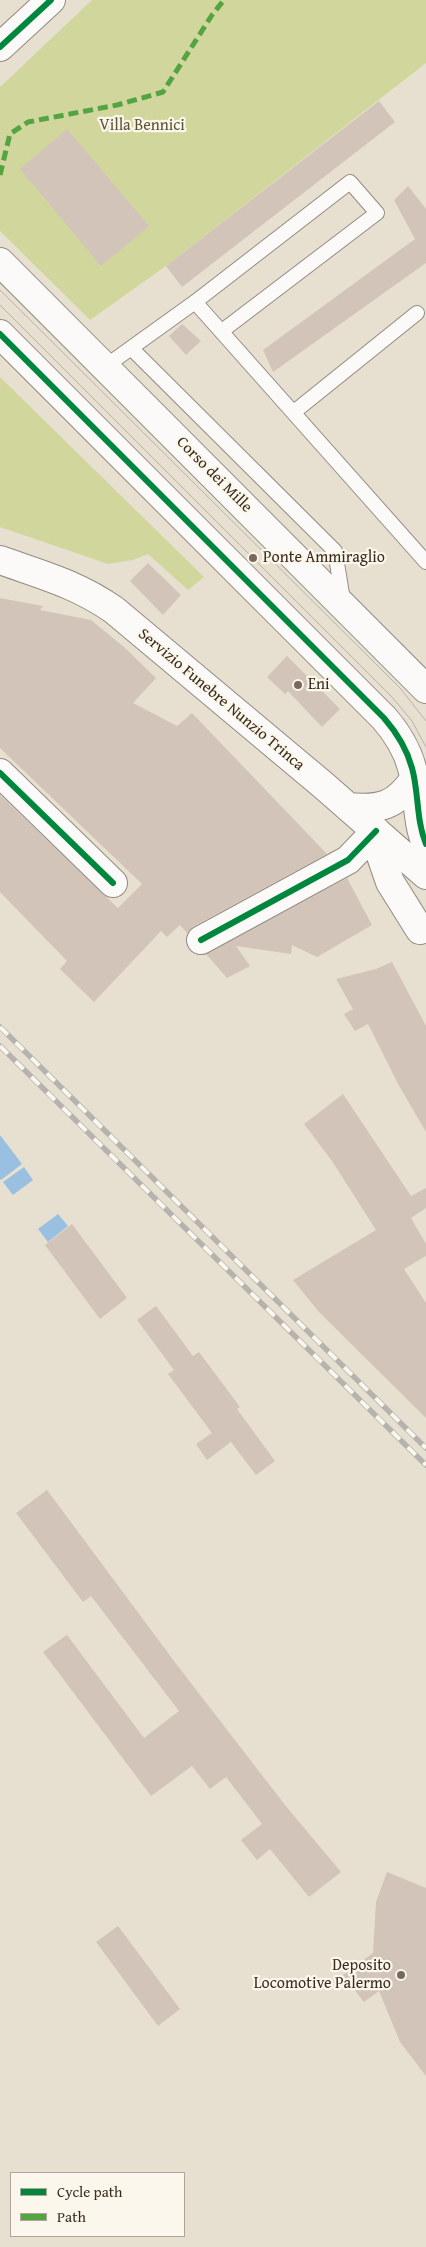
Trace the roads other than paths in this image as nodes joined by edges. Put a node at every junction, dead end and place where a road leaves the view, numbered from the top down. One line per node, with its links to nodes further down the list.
1 (52, 0): 2 (street)
2 (0, 46)
3 (0, 262): 9 (street, Corso dei Mille)
4 (195, 302): 6 (lane); 6 (lane); 8 (lane)
5 (417, 313): 10 (lane)
6 (222, 331): 10 (lane)
7 (0, 334): 16 (street)
8 (131, 348): 9 (lane); 13 (lane)
9 (106, 366): 13 (street, Corso dei Mille)
10 (294, 412): 12 (lane)
11 (0, 560): 17 (street, Servizio Funebre Nunzio Trinca)
12 (426, 562)
13 (344, 606): 14 (street, Corso dei Mille)
14 (426, 689)
15 (0, 773): 20 (street)
16 (414, 779): 17 (street); 19 (street)
17 (348, 807): 18 (street, Servizio Funebre Nunzio Trinca)
18 (376, 831): 19 (street, Servizio Funebre Nunzio Trinca); 21 (street); 22 (street)
19 (421, 860): 21 (street)
20 (113, 883)
21 (423, 935)
22 (201, 940)

